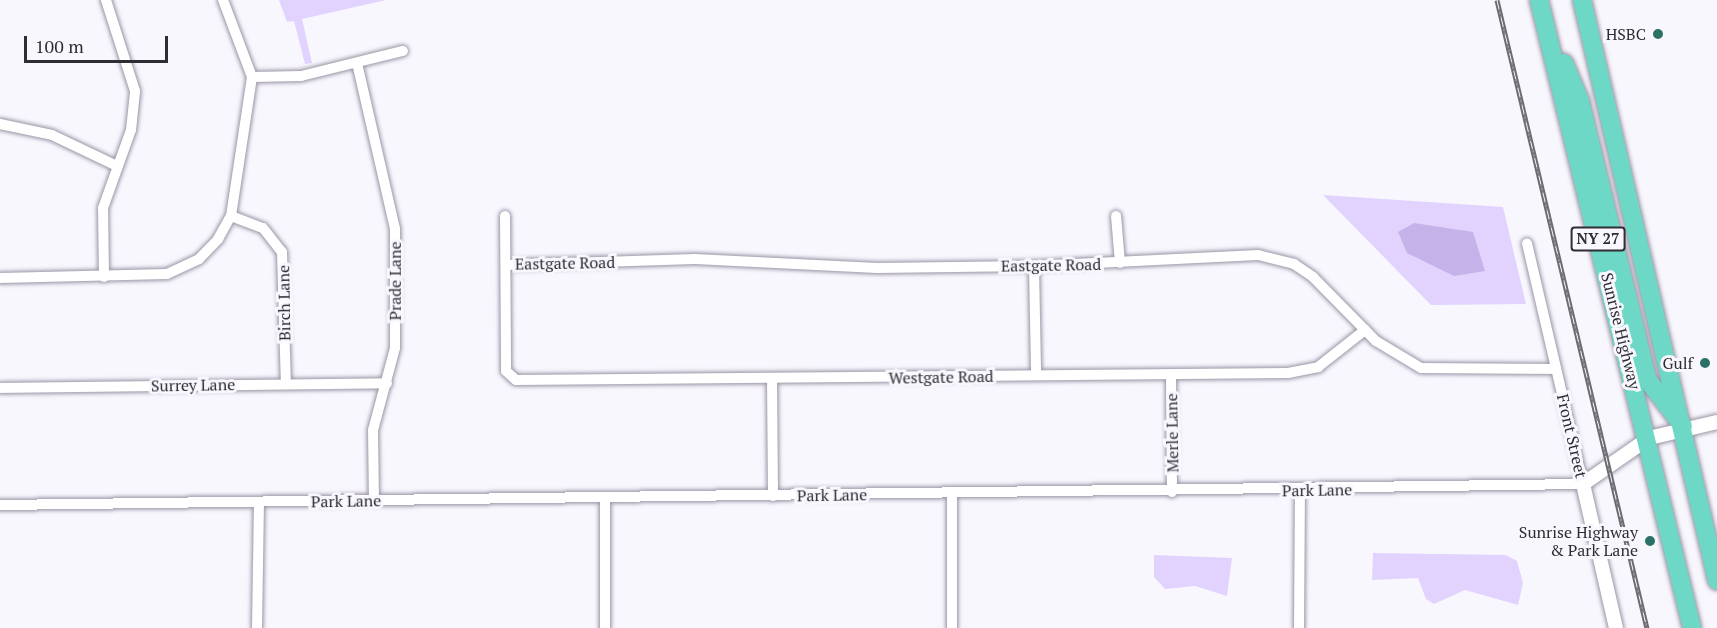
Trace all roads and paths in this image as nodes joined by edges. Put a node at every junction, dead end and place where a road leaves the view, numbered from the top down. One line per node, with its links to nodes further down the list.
1 (106, 0): 12 (street)
2 (223, 0): 10 (street)
3 (1539, 0): 6 (highway, Sunrise Highway / NY 27)
4 (1554, 0): 6 (highway)
5 (1582, 0): 19 (highway, NY 27)
6 (1545, 20): 7 (highway, Sunrise Highway / NY 27)
7 (1550, 38): 13 (highway, Sunrise Highway / NY 27); 17 (highway)
8 (403, 51): 9 (street)
9 (357, 63): 10 (street); 30 (street, Prade Lane)
10 (252, 77): 14 (street)
11 (0, 124): 12 (street)
12 (117, 166): 23 (street)
13 (1590, 207): 17 (highway); 35 (highway, Sunrise Highway / NY 27)
14 (231, 216): 23 (street); 31 (street, Birch Lane)
15 (505, 216): 21 (street)
16 (1116, 216): 20 (street)
17 (1608, 218): 19 (highway); 34 (highway)
18 (1527, 243): 26 (street, Front Street)
19 (1639, 261): 34 (highway, NY 27)
20 (1120, 263): 22 (street, Eastgate Road); 25 (street, Eastgate Road)
21 (506, 265): 22 (street, Eastgate Road); 29 (street, Westgate Road)
22 (1034, 266): 28 (street)
23 (104, 277): 24 (street)
24 (0, 278)
25 (1365, 330): 26 (street, Eastgate Road); 27 (street, Westgate Road)
26 (1556, 369): 36 (street, Front Street)
27 (1171, 374): 28 (street, Westgate Road); 38 (street, Merle Lane)
28 (1036, 375): 29 (street, Westgate Road)
29 (772, 379): 40 (street)
30 (387, 383): 31 (street, Surrey Lane); 42 (street, Prade Lane)
31 (286, 384): 32 (street, Surrey Lane)
32 (0, 388)
33 (1717, 422): 34 (street)
34 (1683, 426): 35 (street); 45 (highway, NY 27)
35 (1648, 438): 36 (street); 46 (highway, Sunrise Highway / NY 27)
36 (1583, 484): 37 (street, Park Lane); 51 (street, Front Street)
37 (1300, 490): 38 (street, Park Lane); 50 (street)
38 (1172, 492): 39 (street, Park Lane)
39 (952, 494): 40 (street, Park Lane); 49 (street)
40 (773, 496): 41 (street, Park Lane)
41 (605, 498): 42 (street, Park Lane); 48 (street)
42 (374, 501): 43 (street, Park Lane)
43 (259, 502): 44 (street, Park Lane); 47 (street)
44 (0, 505)
45 (1717, 580)
46 (1682, 585): 52 (highway, Sunrise Highway / NY 27); 53 (highway)
47 (257, 628)
48 (605, 628)
49 (952, 628)
50 (1299, 628)
51 (1616, 628)
52 (1692, 628)
53 (1701, 628)

